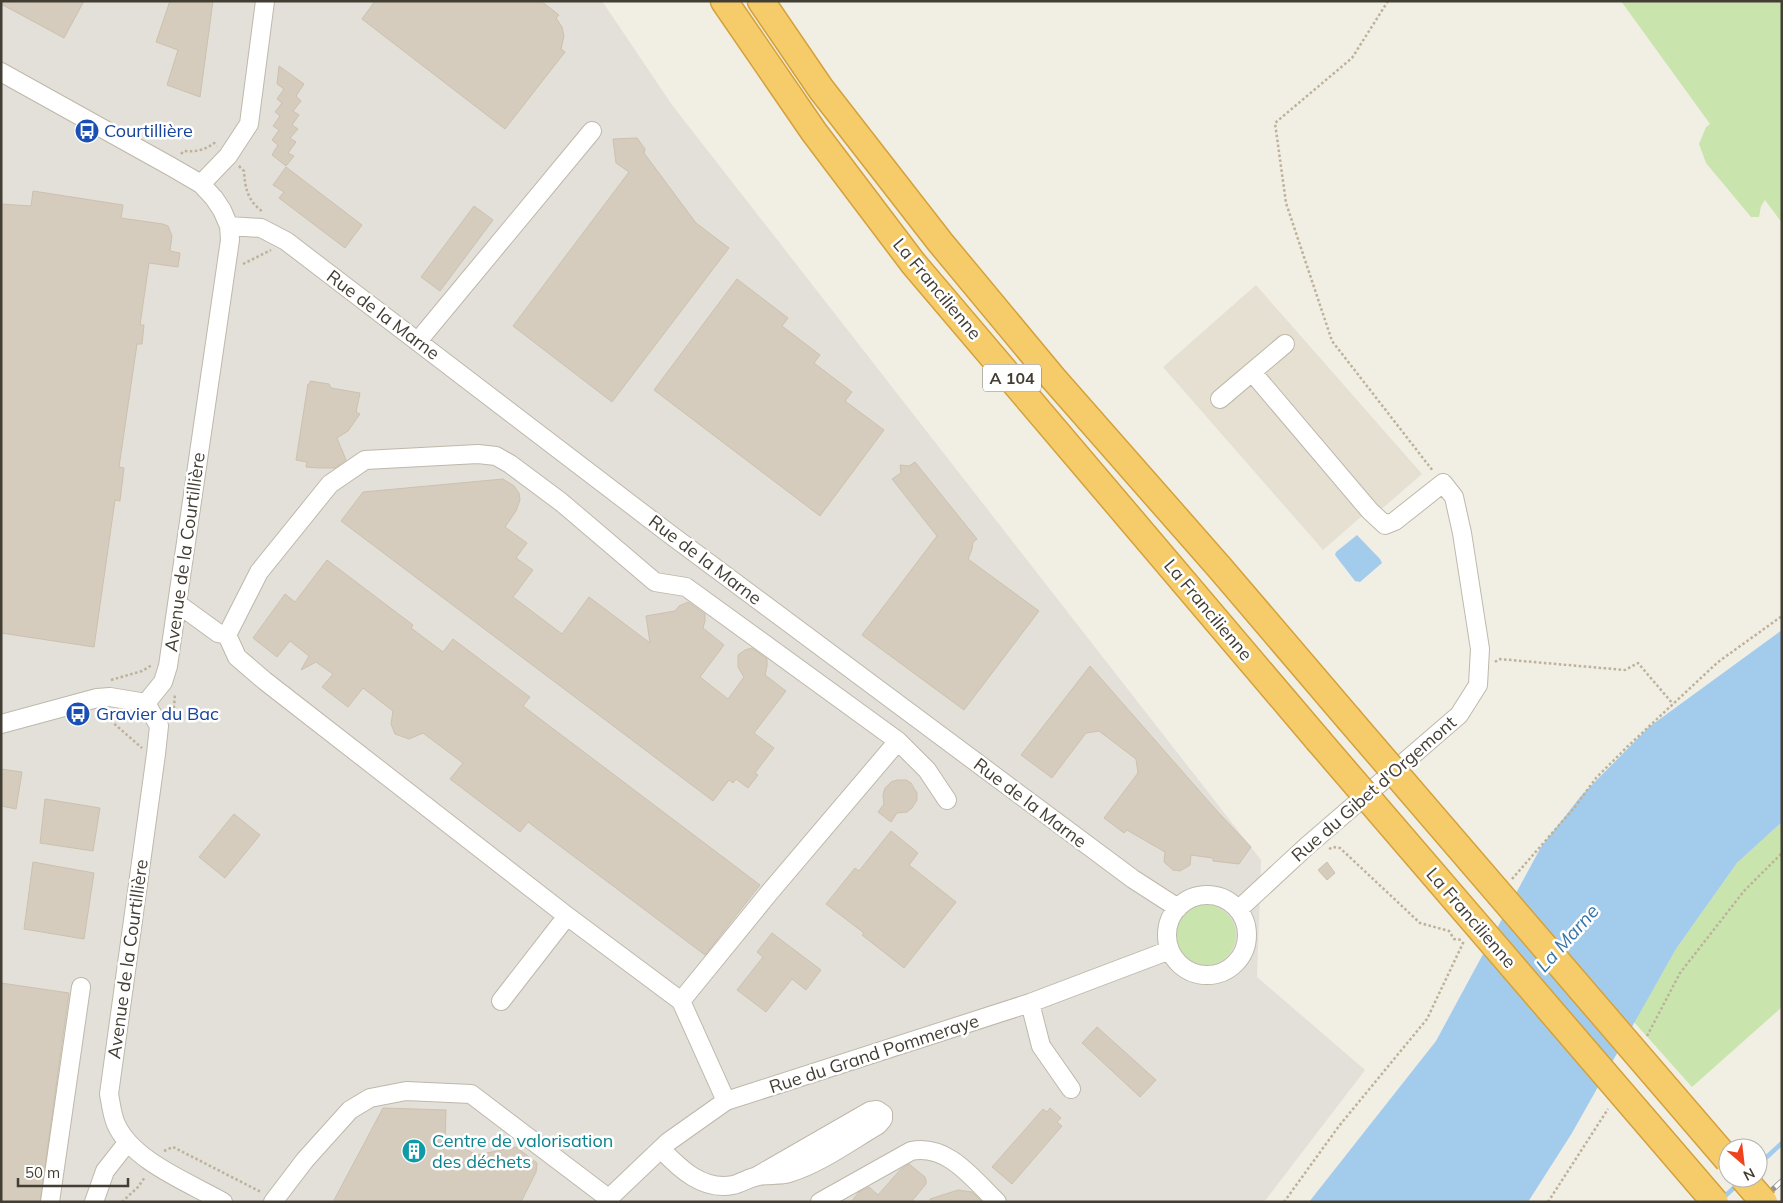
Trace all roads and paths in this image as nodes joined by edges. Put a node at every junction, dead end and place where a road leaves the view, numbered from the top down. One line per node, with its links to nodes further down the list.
1 (265, 1): 7 (street)
2 (724, 1): 58 (highway, La Francilienne / A 104, bridge)
3 (761, 1): 43 (highway, La Francilienne / A 104, bridge)
4 (1388, 1): 15 (path)
5 (1, 72): 7 (street, Avenue de la Courtillière)
6 (592, 131): 11 (street)
7 (201, 184): 8 (street, Avenue de la Courtillière)
8 (229, 226): 9 (street, Rue de la Marne); 16 (street, Avenue de la Courtillière)
9 (280, 237): 10 (path); 11 (street, Rue de la Marne)
10 (241, 266)
11 (418, 341): 30 (street, Rue de la Marne)
12 (1285, 344): 13 (street)
13 (1252, 372): 14 (street); 15 (street)
14 (1220, 399)
15 (1443, 483): 19 (street, Rue du Gibet d'Orgemont)
16 (178, 604): 18 (street); 21 (street, Avenue de la Courtillière)
17 (1782, 616): 22 (path)
18 (227, 636): 25 (street); 32 (street)
19 (1479, 672): 22 (path); 27 (street, Rue du Gibet d'Orgemont)
20 (175, 692): 23 (path)
21 (146, 703): 24 (street); 42 (street, Avenue de la Courtillière)
22 (1673, 704): 29 (path)
23 (172, 720)
24 (1, 724)
25 (898, 741): 26 (street); 36 (street)
26 (946, 800)
27 (1307, 846): 31 (street, Rue du Gibet d'Orgemont); 56 (path)
28 (1782, 853): 38 (path)
29 (1514, 877)
30 (1178, 908): 31 (street); 33 (street)
31 (1239, 909): 33 (street)
32 (567, 916): 35 (street); 36 (street)
33 (1170, 950): 37 (street, Rue du Grand Pommeraye)
34 (81, 987): 50 (street)
35 (501, 1001)
36 (681, 1002): 40 (street)
37 (1030, 1002): 39 (street); 40 (street, Rue du Grand Pommeraye)
38 (1644, 1041)
39 (1071, 1089)
40 (726, 1101): 44 (street, Rue du Grand Pommeraye)
41 (1608, 1108): 57 (path)
42 (127, 1143): 45 (street); 51 (street)
43 (1718, 1148)
44 (661, 1149): 46 (street); 48 (street, Rue du Grand Pommeraye)
45 (155, 1158): 49 (path); 52 (path); 53 (street)
46 (757, 1176): 46 (street)
47 (1752, 1188): 59 (highway, bridge)
48 (606, 1200): 49 (street)
49 (274, 1201)
50 (50, 1202)
51 (94, 1202)
52 (122, 1202)
53 (223, 1202)
54 (820, 1202): 55 (street)
55 (997, 1202)
56 (1284, 1202)
57 (1548, 1202)
58 (1715, 1202)
59 (1764, 1202)

